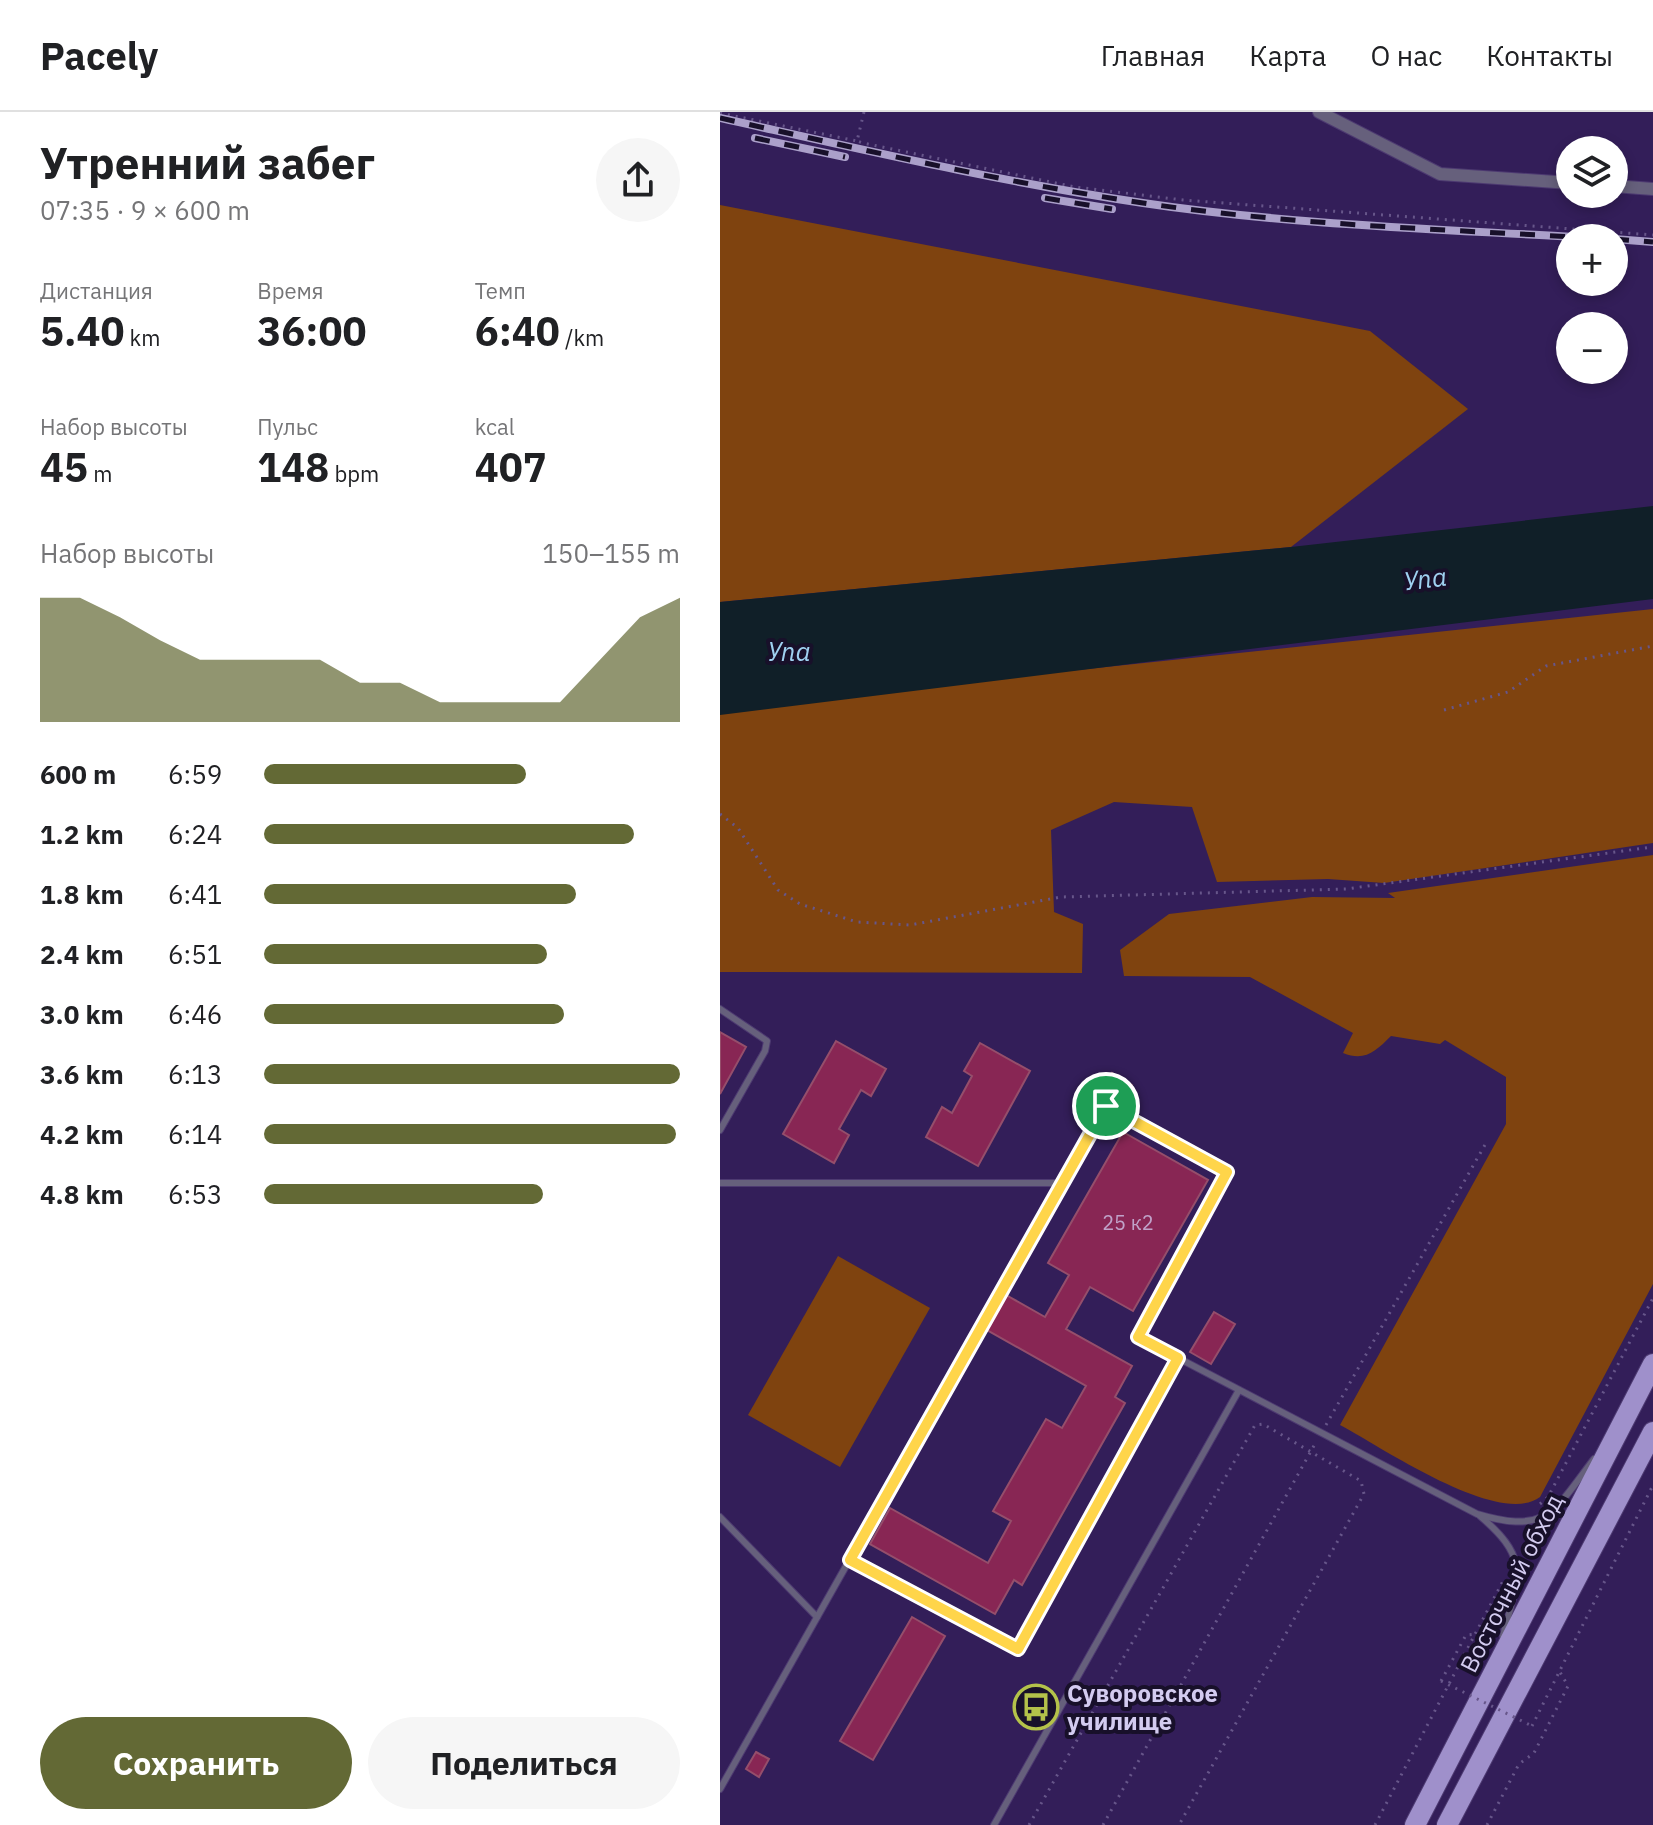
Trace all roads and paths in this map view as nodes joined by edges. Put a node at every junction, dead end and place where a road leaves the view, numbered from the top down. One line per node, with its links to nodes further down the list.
1 (864, 112): 4 (path)
2 (1319, 112): 5 (street)
3 (720, 113): 4 (path)
4 (857, 141): 8 (path)
5 (1556, 182)
6 (1628, 187): 7 (street)
7 (1653, 189)
8 (1653, 235)
9 (1653, 646): 10 (path)
10 (1444, 710)
11 (720, 814): 12 (path)
12 (1652, 847)
13 (720, 1009): 14 (lane)
14 (720, 1130)
15 (1486, 1143): 24 (path)
16 (720, 1183): 17 (lane)
17 (1062, 1183): 19 (lane); 30 (lane)
18 (1653, 1298): 27 (path)
19 (1178, 1358): 21 (lane); 30 (lane)
20 (1653, 1364): 22 (main road, Восточный обход)
21 (1239, 1390): 24 (lane); 38 (lane)
22 (1625, 1418): 28 (lane); 35 (main road, Восточный обход)
23 (1653, 1432): 44 (main road)
24 (1321, 1433): 25 (path); 28 (lane)
25 (1311, 1452): 39 (path); 40 (path); 41 (path)
26 (1653, 1485): 34 (path)
27 (1535, 1508)
28 (1477, 1514): 35 (lane)
29 (720, 1517): 32 (lane)
30 (850, 1560): 32 (lane)
31 (1507, 1571): 33 (path)
32 (817, 1617): 36 (lane)
33 (1476, 1634): 34 (path, bridge); 42 (path)
34 (1560, 1672): 45 (path)
35 (1493, 1675): 43 (main road, Восточный обход)
36 (723, 1776): 37 (lane)
37 (720, 1789)
38 (994, 1825)
39 (1029, 1825)
40 (1103, 1825)
41 (1179, 1825)
42 (1375, 1825)
43 (1415, 1825)
44 (1447, 1825)
45 (1487, 1825)

